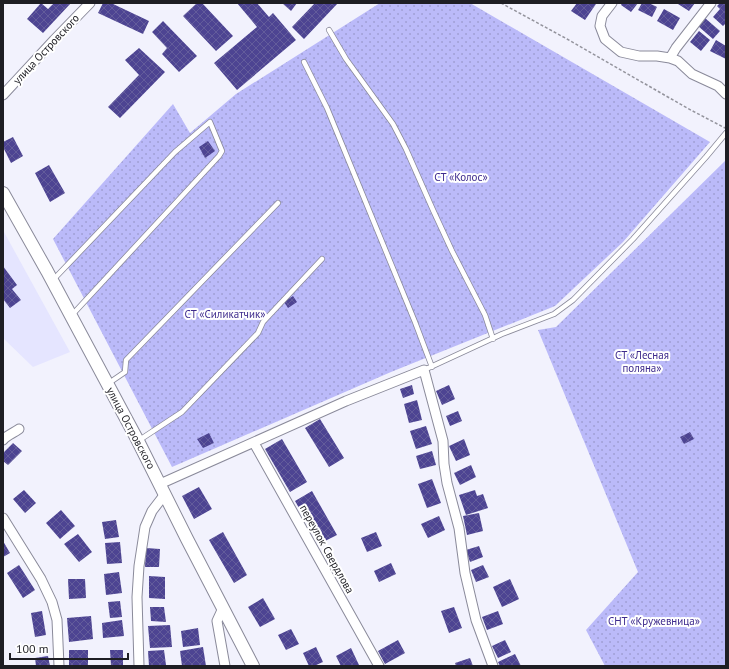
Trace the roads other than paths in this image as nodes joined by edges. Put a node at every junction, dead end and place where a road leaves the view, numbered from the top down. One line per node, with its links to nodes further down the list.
1 (90, 3): 8 (street, улица Островского)
2 (612, 3): 5 (street)
3 (711, 3): 5 (street)
4 (329, 30): 15 (lane)
5 (670, 58): 7 (street)
6 (304, 62): 16 (lane)
7 (726, 94)
8 (3, 96)
9 (726, 132): 15 (lane)
10 (3, 192): 13 (street, улица Островского)
11 (278, 203): 17 (lane)
12 (322, 258): 20 (lane)
13 (52, 281): 14 (street, улица Островского); 14 (lane)
14 (71, 316): 17 (street, улица Островского)
15 (493, 339): 16 (lane)
16 (428, 368): 21 (street); 30 (street)
17 (108, 384): 20 (street, улица Островского)
18 (19, 429): 19 (street)
19 (3, 440)
20 (138, 441): 22 (street, улица Островского)
21 (254, 443): 22 (street); 29 (street, переулок Свердлова)
22 (162, 489): 24 (street, улица Островского); 26 (street)
23 (3, 518): 25 (street)
24 (223, 608): 27 (street); 28 (street, улица Островского)
25 (59, 666)
26 (139, 666)
27 (225, 666)
28 (253, 666)
29 (379, 666)
30 (493, 666)

